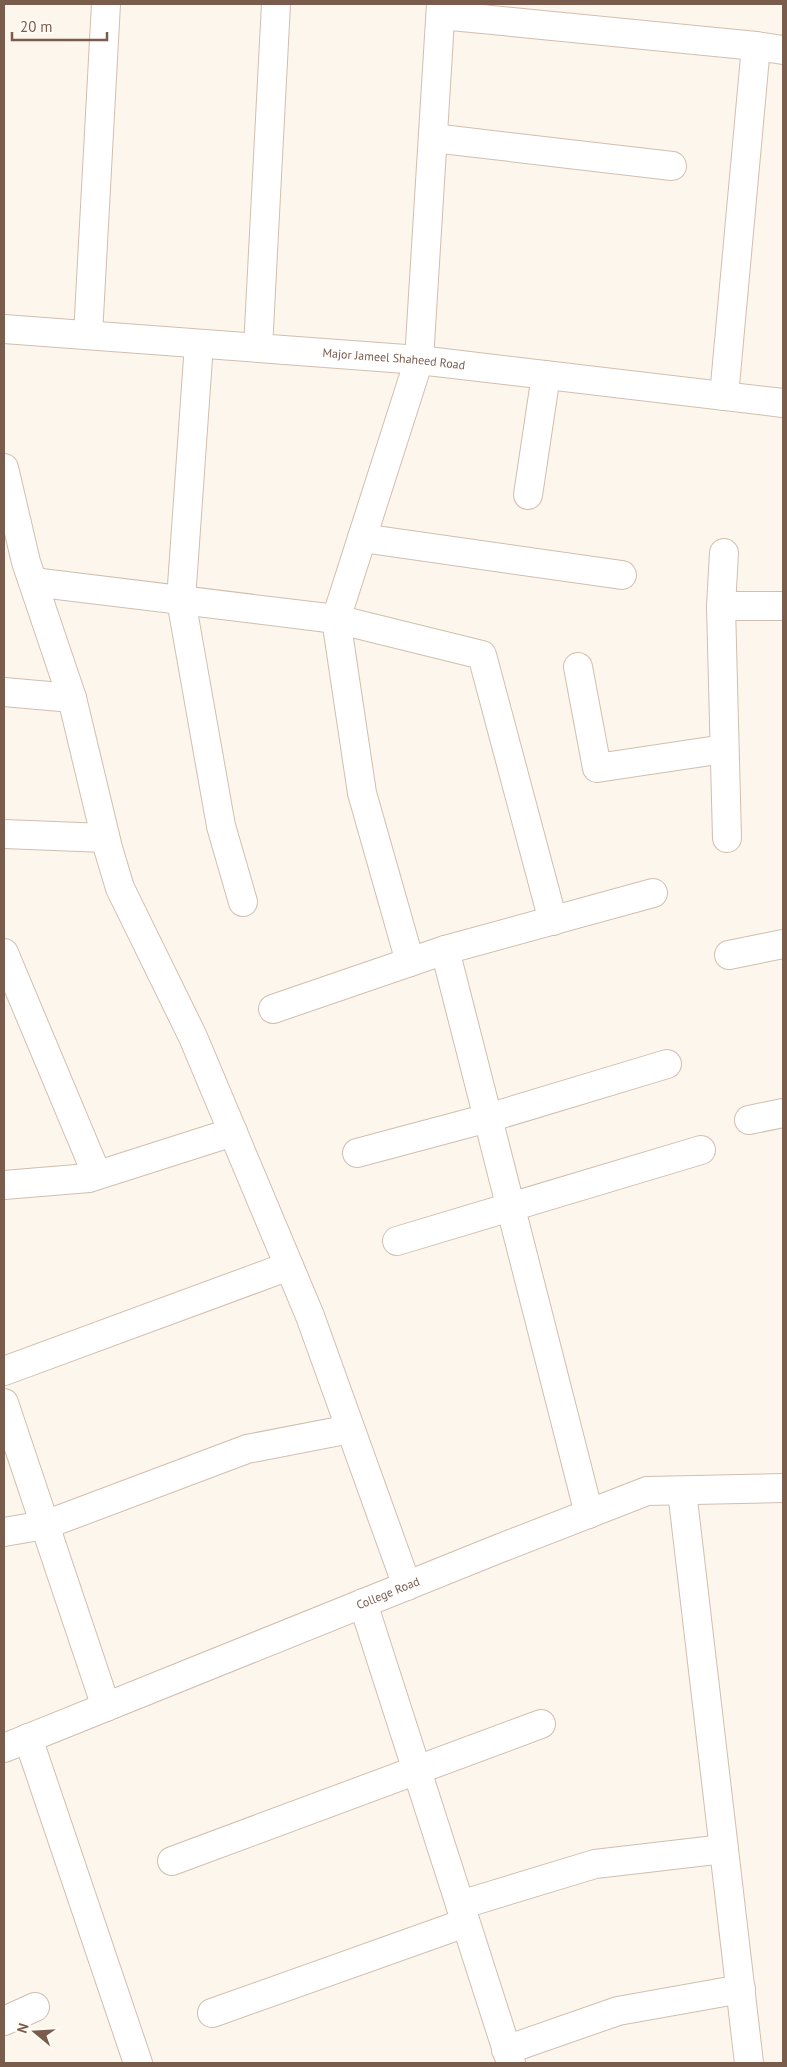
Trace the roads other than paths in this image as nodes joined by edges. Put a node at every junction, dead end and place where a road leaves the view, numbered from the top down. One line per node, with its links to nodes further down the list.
1 (106, 4): 9 (street)
2 (276, 4): 11 (street)
3 (441, 9): 4 (street); 6 (street)
4 (756, 46): 5 (street); 14 (street)
5 (783, 50)
6 (433, 138): 7 (street); 12 (street)
7 (672, 166)
8 (4, 329): 9 (street, Major Jameel Shaheed Road)
9 (88, 335): 10 (street, Major Jameel Shaheed Road)
10 (199, 344): 11 (street, Major Jameel Shaheed Road); 23 (street)
11 (258, 348): 12 (street, Major Jameel Shaheed Road)
12 (419, 360): 13 (street, Major Jameel Shaheed Road); 19 (street)
13 (546, 376): 14 (street, Major Jameel Shaheed Road); 17 (street)
14 (724, 396): 15 (street, Major Jameel Shaheed Road)
15 (783, 403)
16 (4, 468): 18 (street)
17 (528, 495)
18 (12, 538): 22 (street)
19 (362, 538): 21 (street); 26 (street)
20 (724, 553): 24 (street)
21 (622, 576)
22 (33, 582): 23 (street); 29 (street)
23 (181, 600): 26 (street); 35 (street)
24 (721, 606): 25 (street); 30 (street)
25 (783, 606)
26 (336, 619): 36 (street); 41 (street)
27 (578, 667): 30 (street)
28 (4, 692): 29 (street)
29 (72, 698): 32 (street)
30 (724, 749): 33 (street)
31 (4, 834): 32 (street)
32 (105, 838): 47 (street)
33 (726, 838)
34 (653, 893): 36 (street)
35 (243, 902)
36 (553, 921): 38 (street)
37 (783, 944): 40 (street)
38 (445, 950): 41 (street); 45 (street)
39 (4, 953): 50 (street)
40 (729, 955)
41 (410, 962): 42 (street)
42 (273, 1009)
43 (666, 1064): 45 (street)
44 (783, 1113): 46 (street)
45 (488, 1118): 49 (street); 52 (street)
46 (749, 1120)
47 (233, 1132): 50 (street); 54 (street)
48 (701, 1150): 52 (street)
49 (357, 1153)
50 (97, 1175): 51 (street)
51 (4, 1185)
52 (511, 1207): 53 (street); 61 (street)
53 (397, 1242)
54 (289, 1266): 55 (street); 57 (street)
55 (4, 1371)
56 (4, 1403): 58 (street)
57 (350, 1429): 62 (street); 64 (street)
58 (11, 1446): 62 (street)
59 (783, 1488): 60 (street, College Road)
60 (682, 1490): 61 (street, College Road); 70 (street)
61 (589, 1514): 64 (street, College Road)
62 (45, 1524): 63 (street); 66 (street)
63 (4, 1532)
64 (407, 1586): 65 (street, College Road)
65 (363, 1603): 66 (street, College Road); 69 (street)
66 (106, 1707): 68 (street, College Road)
67 (541, 1724): 69 (street)
68 (16, 1743): 78 (street)
69 (417, 1771): 71 (street); 72 (street)
70 (724, 1849): 72 (street); 73 (street)
71 (172, 1860)
72 (463, 1914): 75 (street); 77 (street)
73 (741, 1989): 77 (street); 79 (street)
74 (35, 2007): 76 (street)
75 (212, 2012)
76 (4, 2021)
77 (508, 2060)
78 (138, 2063)
79 (749, 2063)

